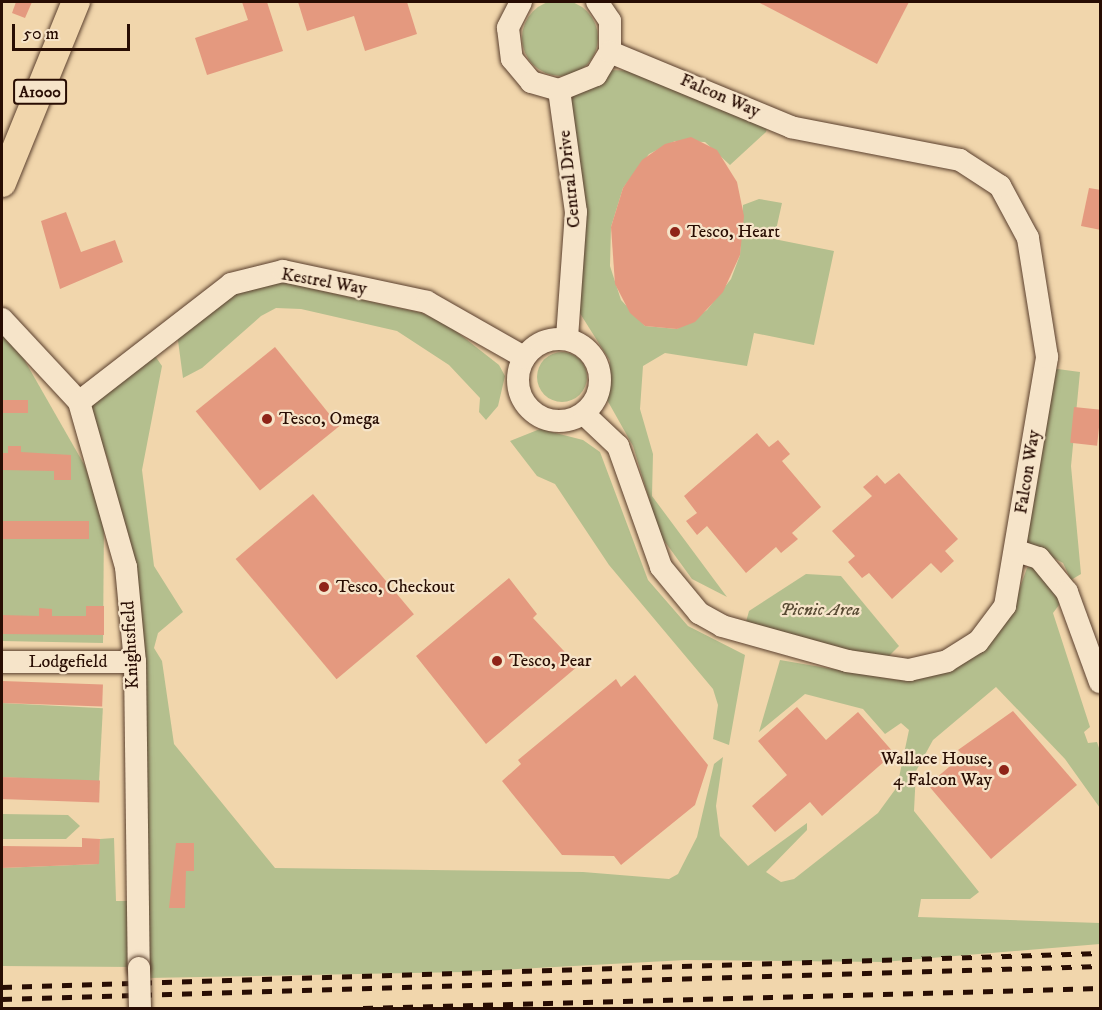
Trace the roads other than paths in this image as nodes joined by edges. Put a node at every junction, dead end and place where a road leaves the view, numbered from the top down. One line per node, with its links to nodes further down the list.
1 (76, 2): 6 (main road, A1000)
2 (521, 2): 5 (street)
3 (598, 2): 4 (street)
4 (610, 52): 5 (street); 12 (street, Falcon Way)
5 (559, 90): 8 (street, Central Drive)
6 (2, 183)
7 (2, 319): 10 (street, Knightsfield)
8 (567, 339): 9 (street); 11 (street)
9 (524, 357): 10 (street, Kestrel Way); 11 (street)
10 (79, 402): 14 (street, Knightsfield)
11 (584, 414): 12 (street, Falcon Way)
12 (1017, 550): 15 (street)
13 (2, 662): 14 (street, Lodgefield)
14 (135, 662): 16 (street, Knightsfield, bridge)
15 (1101, 682)
16 (140, 1008)

